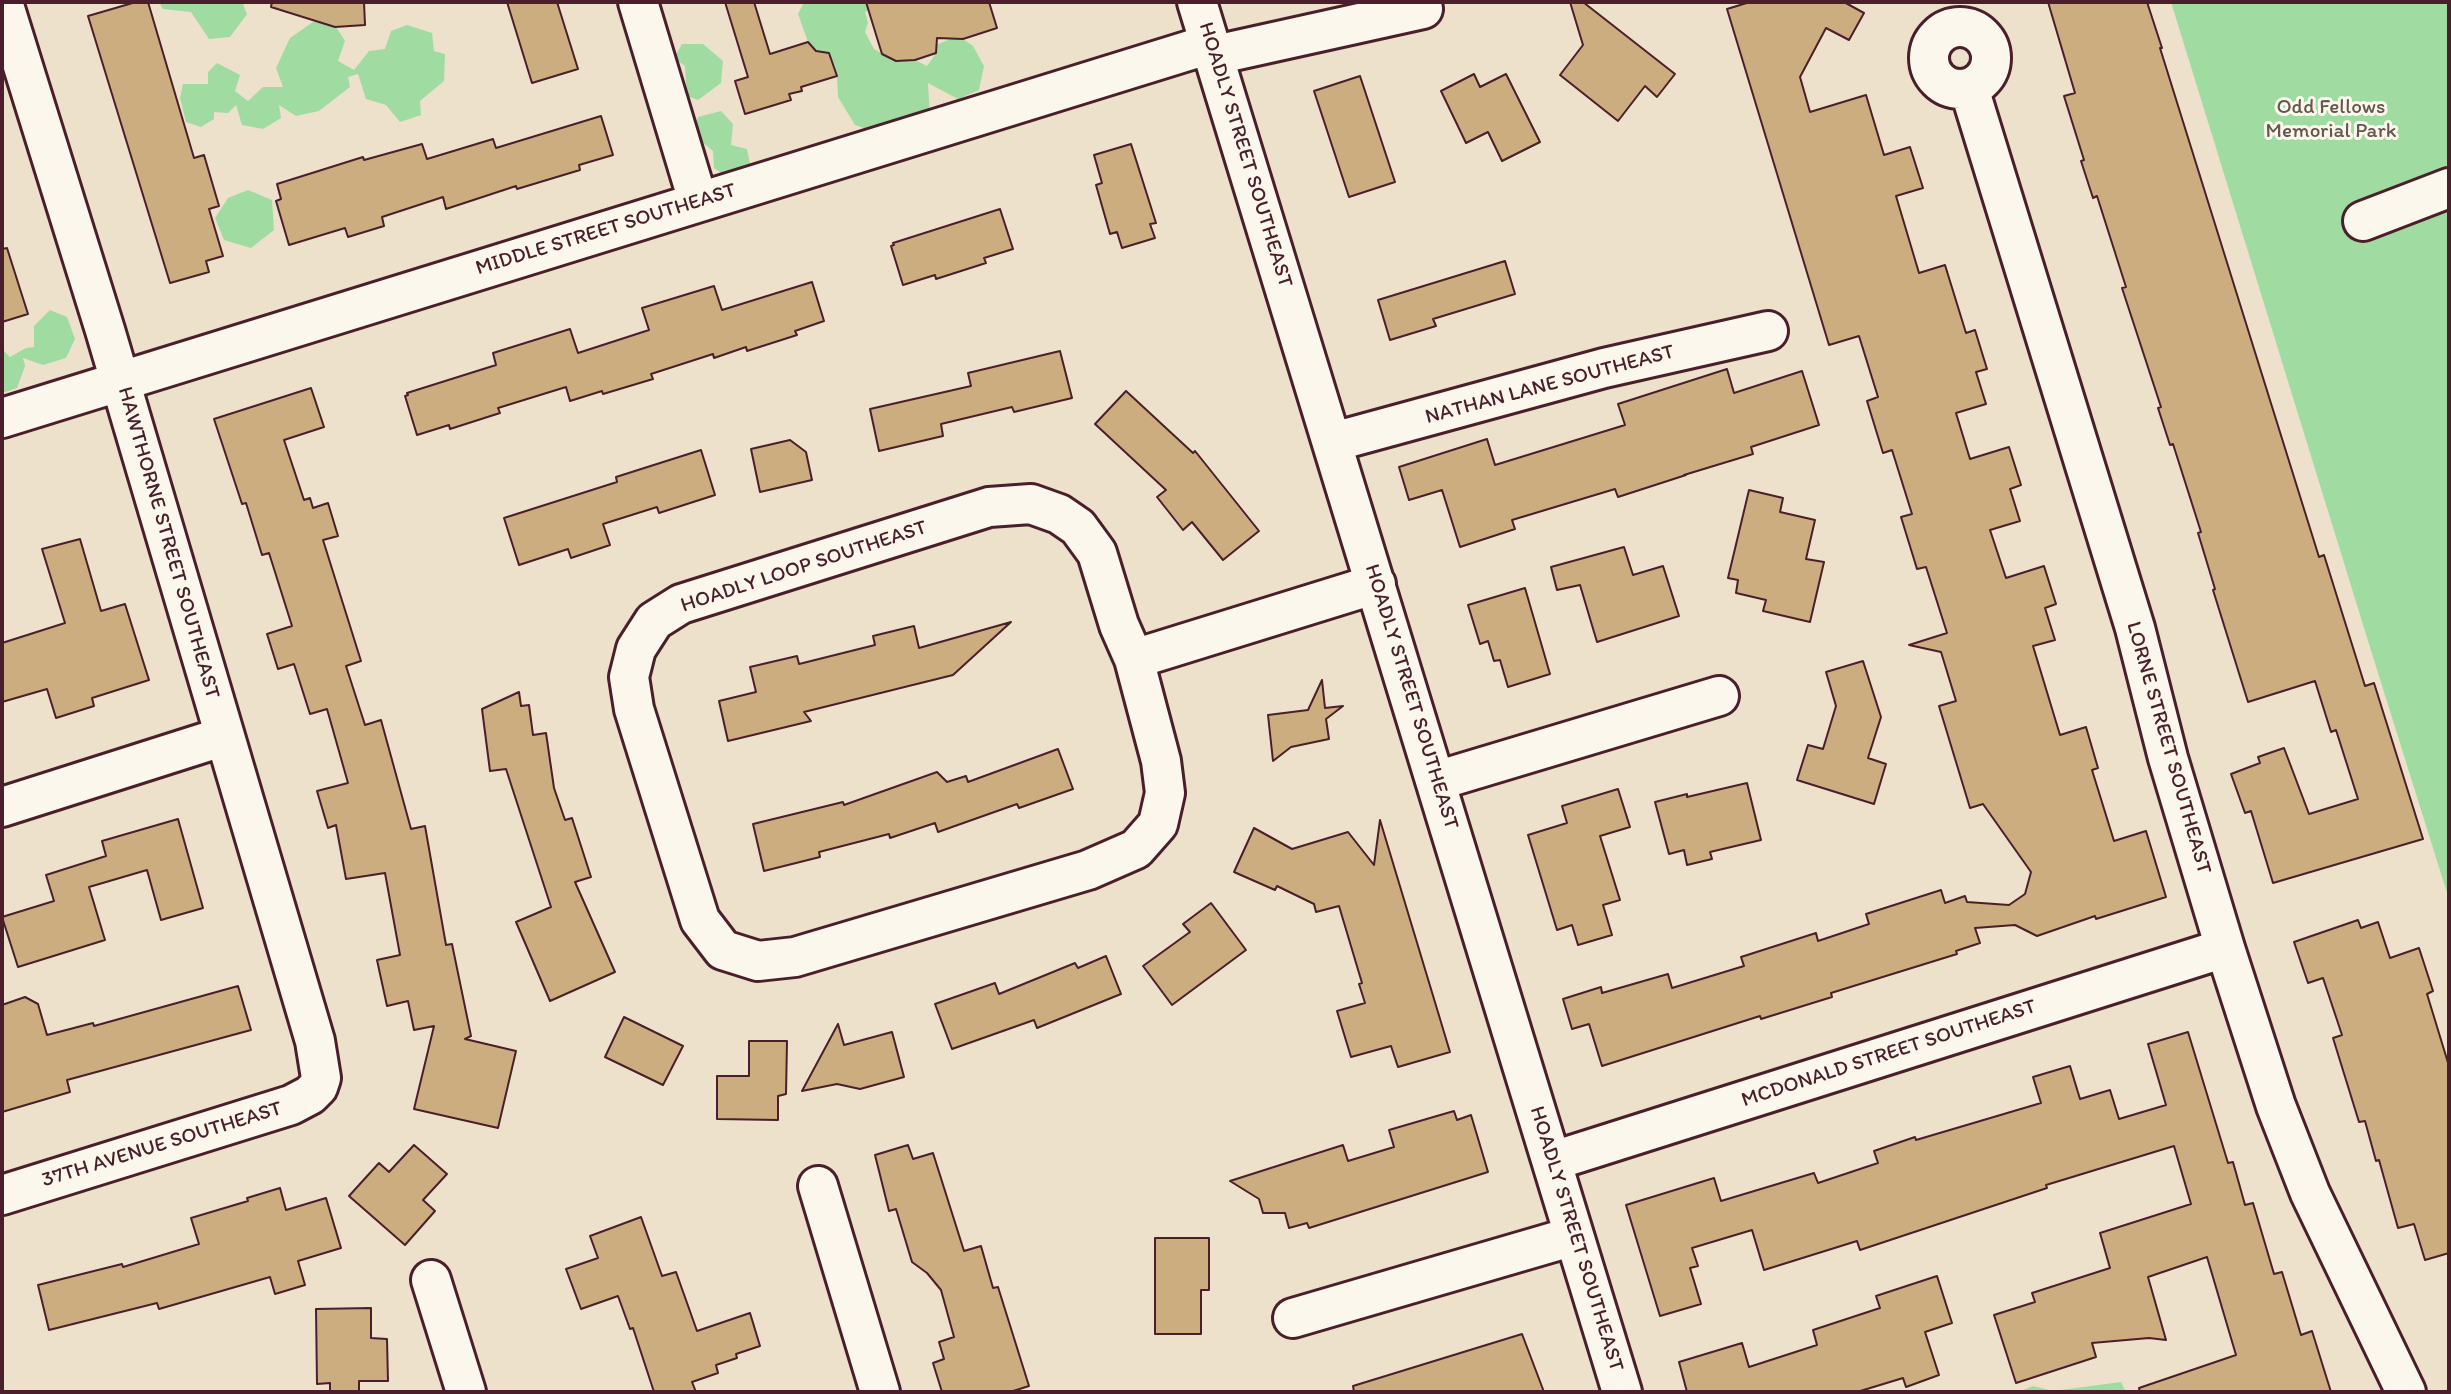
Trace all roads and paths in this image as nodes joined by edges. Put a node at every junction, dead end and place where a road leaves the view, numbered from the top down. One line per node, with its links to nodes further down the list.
1 (638, 2): 8 (street)
2 (1197, 2): 5 (street, HOADLY STREET SOUTHEAST)
3 (1423, 9): 5 (street, MIDDLE STREET SOUTHEAST)
4 (5, 18): 11 (street, HAWTHORNE STREET SOUTHEAST)
5 (1213, 49): 8 (street, MIDDLE STREET SOUTHEAST); 13 (street, HOADLY STREET SOUTHEAST)
6 (1969, 88): 20 (street, LORNE STREET SOUTHEAST)
7 (2449, 188): 9 (street)
8 (698, 201): 11 (street, MIDDLE STREET SOUTHEAST)
9 (2363, 221)
10 (1768, 331): 13 (street, NATHAN LANE SOUTHEAST)
11 (120, 382): 12 (street, MIDDLE STREET SOUTHEAST); 17 (street, HAWTHORNE STREET SOUTHEAST)
12 (2, 418)
13 (1333, 442): 14 (street, HOADLY STREET SOUTHEAST)
14 (1376, 584): 15 (street); 18 (street, HOADLY STREET SOUTHEAST)
15 (1134, 659): 15 (street, HOADLY LOOP SOUTHEAST)
16 (1719, 696): 18 (street)
17 (225, 736): 19 (street); 21 (street, HAWTHORNE STREET SOUTHEAST)
18 (1436, 781): 22 (street, HOADLY STREET SOUTHEAST)
19 (2, 807)
20 (2225, 948): 22 (street, MCDONALD STREET SOUTHEAST); 31 (street, LORNE STREET SOUTHEAST)
21 (318, 1087): 24 (street, 37TH AVENUE SOUTHEAST)
22 (1553, 1161): 25 (street, HOADLY STREET SOUTHEAST)
23 (818, 1186): 29 (street)
24 (2, 1195)
25 (1574, 1236): 27 (street); 30 (street, HOADLY STREET SOUTHEAST)
26 (431, 1280): 28 (street)
27 (1293, 1318)
28 (466, 1392)
29 (880, 1392)
30 (1622, 1392)
31 (2406, 1392)

